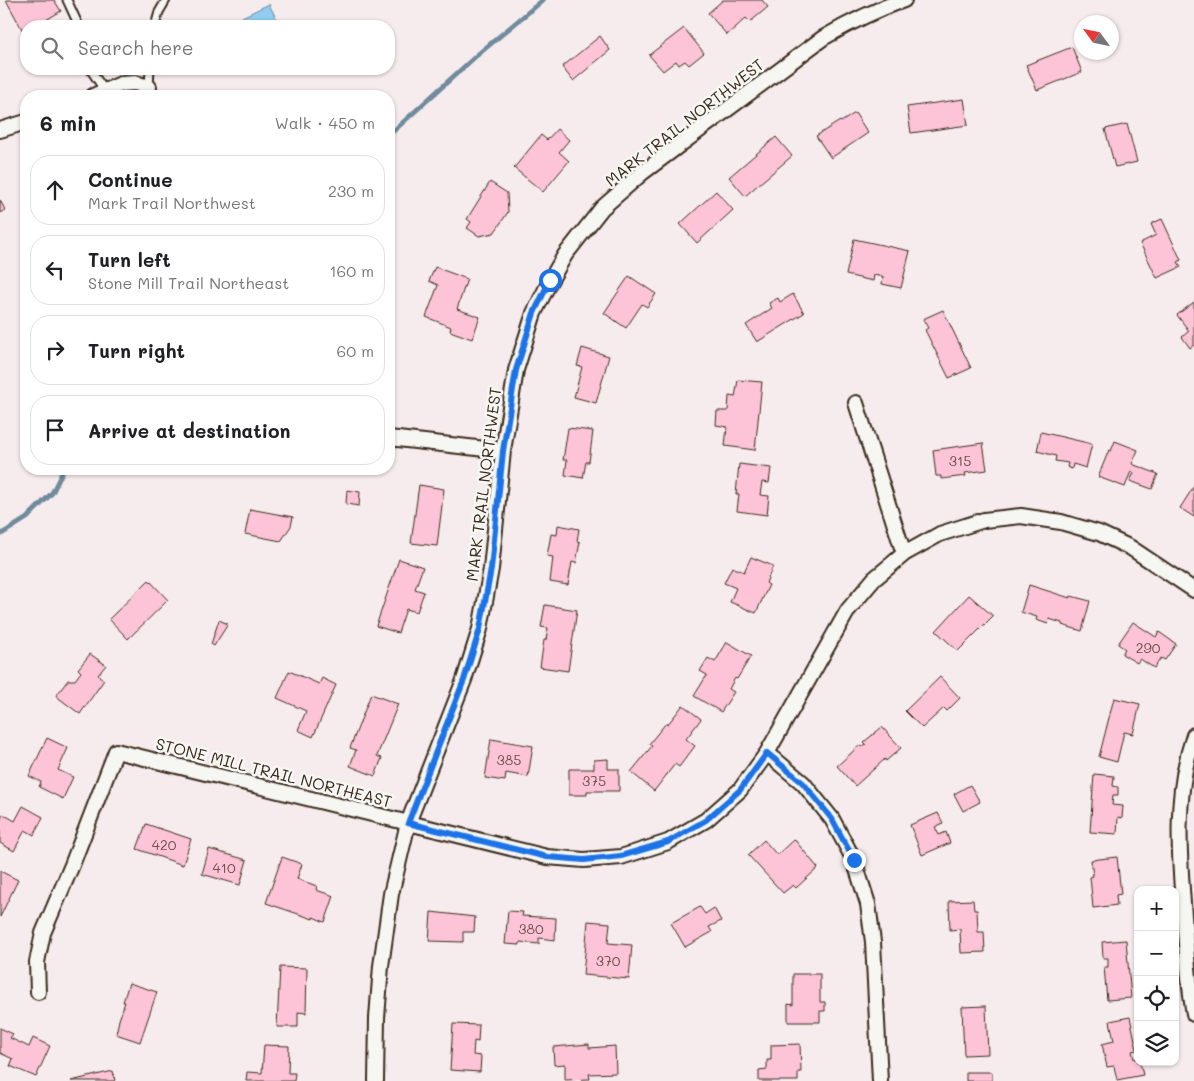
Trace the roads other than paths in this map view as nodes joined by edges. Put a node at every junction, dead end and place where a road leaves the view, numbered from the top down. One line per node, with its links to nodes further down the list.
1 (67, 0): 4 (lane)
2 (166, 0): 5 (lane)
3 (904, 0): 15 (street, MARK TRAIL NORTHWEST)
4 (75, 20)
5 (157, 20)
6 (92, 75): 9 (lane)
7 (150, 75): 8 (lane)
8 (149, 87): 10 (street)
9 (98, 90)
10 (108, 90)
11 (20, 124): 12 (street)
12 (0, 130)
13 (856, 403): 16 (street)
14 (395, 439): 15 (street)
15 (503, 451): 20 (street, MARK TRAIL NORTHWEST)
16 (904, 554): 17 (street, STONE MILL TRAIL NORTHEAST); 19 (street, STONE MILL TRAIL NORTHEAST)
17 (1194, 590)
18 (1194, 735): 22 (street)
19 (767, 753): 20 (street, STONE MILL TRAIL NORTHEAST); 24 (street)
20 (408, 823): 21 (street, STONE MILL TRAIL NORTHEAST); 23 (street, MARK TRAIL NORTHWEST)
21 (38, 992)
22 (1194, 1014)
23 (376, 1081)
24 (880, 1081)

